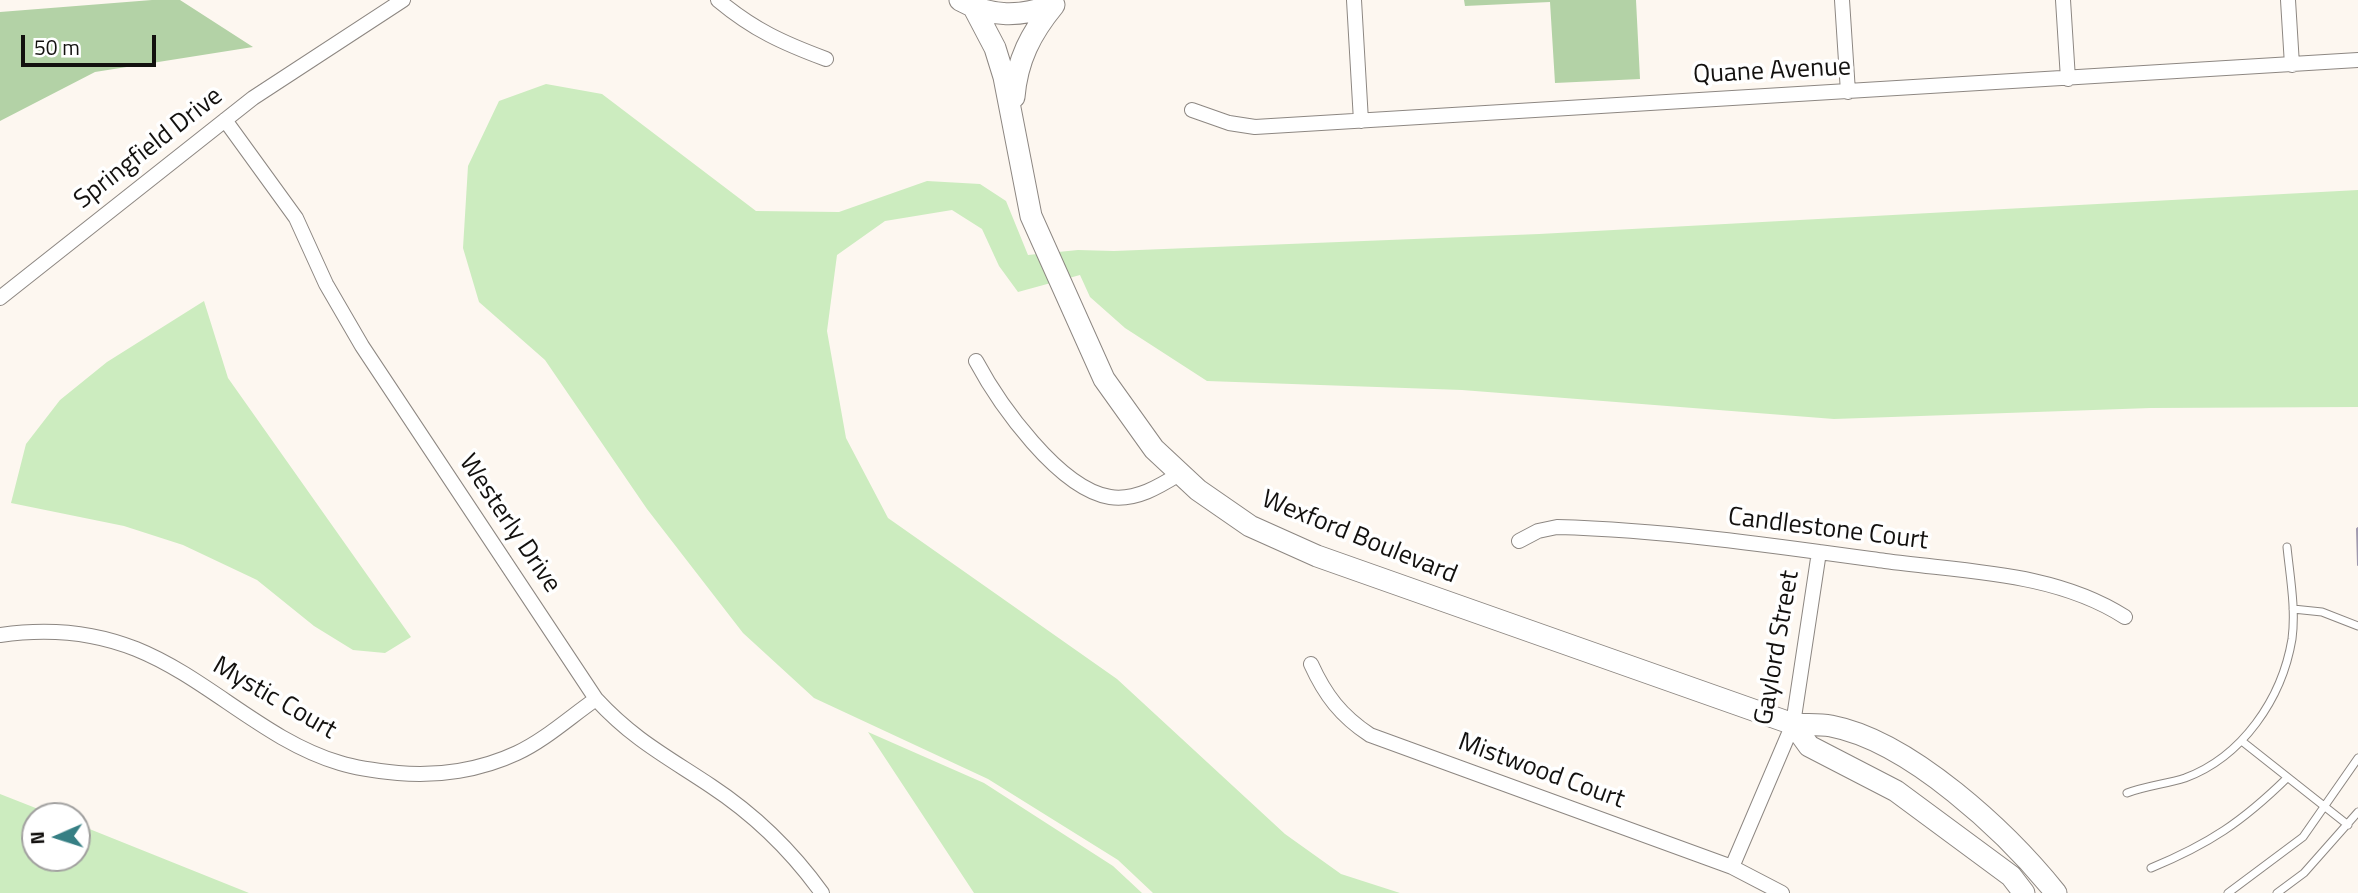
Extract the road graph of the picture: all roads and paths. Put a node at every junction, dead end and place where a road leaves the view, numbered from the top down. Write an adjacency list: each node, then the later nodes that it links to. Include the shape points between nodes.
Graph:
1 (402, 0): 16 (street, Springfield Drive)
2 (718, 0): 9 (street, via 774,40)
3 (1354, 0): 17 (street)
4 (1842, 0): 13 (street)
5 (2063, 0): 12 (street)
6 (2288, 0): 11 (street)
7 (1057, 2): 8 (street, via 1012,15); 15 (street, Wexford Boulevard, via 1025,47)
8 (967, 4): 15 (street, Wexford Boulevard, via 995,48)
9 (826, 59)
10 (2358, 60): 11 (street, Quane Avenue)
11 (2292, 65): 12 (street, Quane Avenue)
12 (2068, 79): 13 (street, Quane Avenue)
13 (1848, 92): 17 (street, Quane Avenue)
14 (1192, 110): 17 (street, Quane Avenue, via 1229,124 1255,127)
15 (1012, 113): 20 (street, Wexford Boulevard, via 1031,216 1104,379 1154,449)
16 (225, 120): 18 (street, Springfield Drive); 29 (street, Westerly Drive, via 296,218 326,284 362,346)
17 (1361, 121)
18 (0, 298)
19 (976, 361): 20 (street, via 1013,422 1089,491 1133,496)
20 (1181, 473): 30 (street, Wexford Boulevard, via 1250,526 1317,556)
21 (1519, 541): 23 (street, Candlestone Court, via 1538,531 1565,527)
22 (2287, 547): 24 (lane)
23 (1819, 552): 25 (street, Candlestone Court, via 2048,583 2088,596); 30 (street, Gaylord Street)
24 (2293, 609): 26 (lane, via 2322,612); 31 (lane, via 2292,639 2278,683)
25 (2125, 617)
26 (2358, 626)
27 (0, 635): 29 (street, Mystic Court, via 55,630 137,650 169,665 281,736 339,763 368,770 427,776 486,765 542,738)
28 (1311, 664): 38 (street, Mistwood Court, via 1332,704 1370,735)
29 (596, 699): 40 (street, Westerly Drive, via 645,746 711,786 771,832)
30 (1793, 724): 38 (street, Gaylord Street); 42 (street, Wexford Boulevard, via 1809,746 1896,791 2011,876); 43 (street, Wexford Boulevard, via 1832,726 1911,762 1997,829)
31 (2243, 742): 33 (lane); 34 (lane, via 2185,778)
32 (2358, 758): 35 (lane)
33 (2287, 778): 35 (lane); 39 (lane, via 2234,826)
34 (2127, 793)
35 (2326, 807): 37 (lane); 44 (lane, via 2303,837)
36 (2358, 812): 37 (lane)
37 (2348, 825): 45 (lane, via 2304,873)
38 (1732, 867): 41 (street, Mistwood Court)
39 (2151, 868)
40 (822, 893)
41 (1782, 893)
42 (2024, 893)
43 (2056, 893)
44 (2228, 893)
45 (2277, 893)

